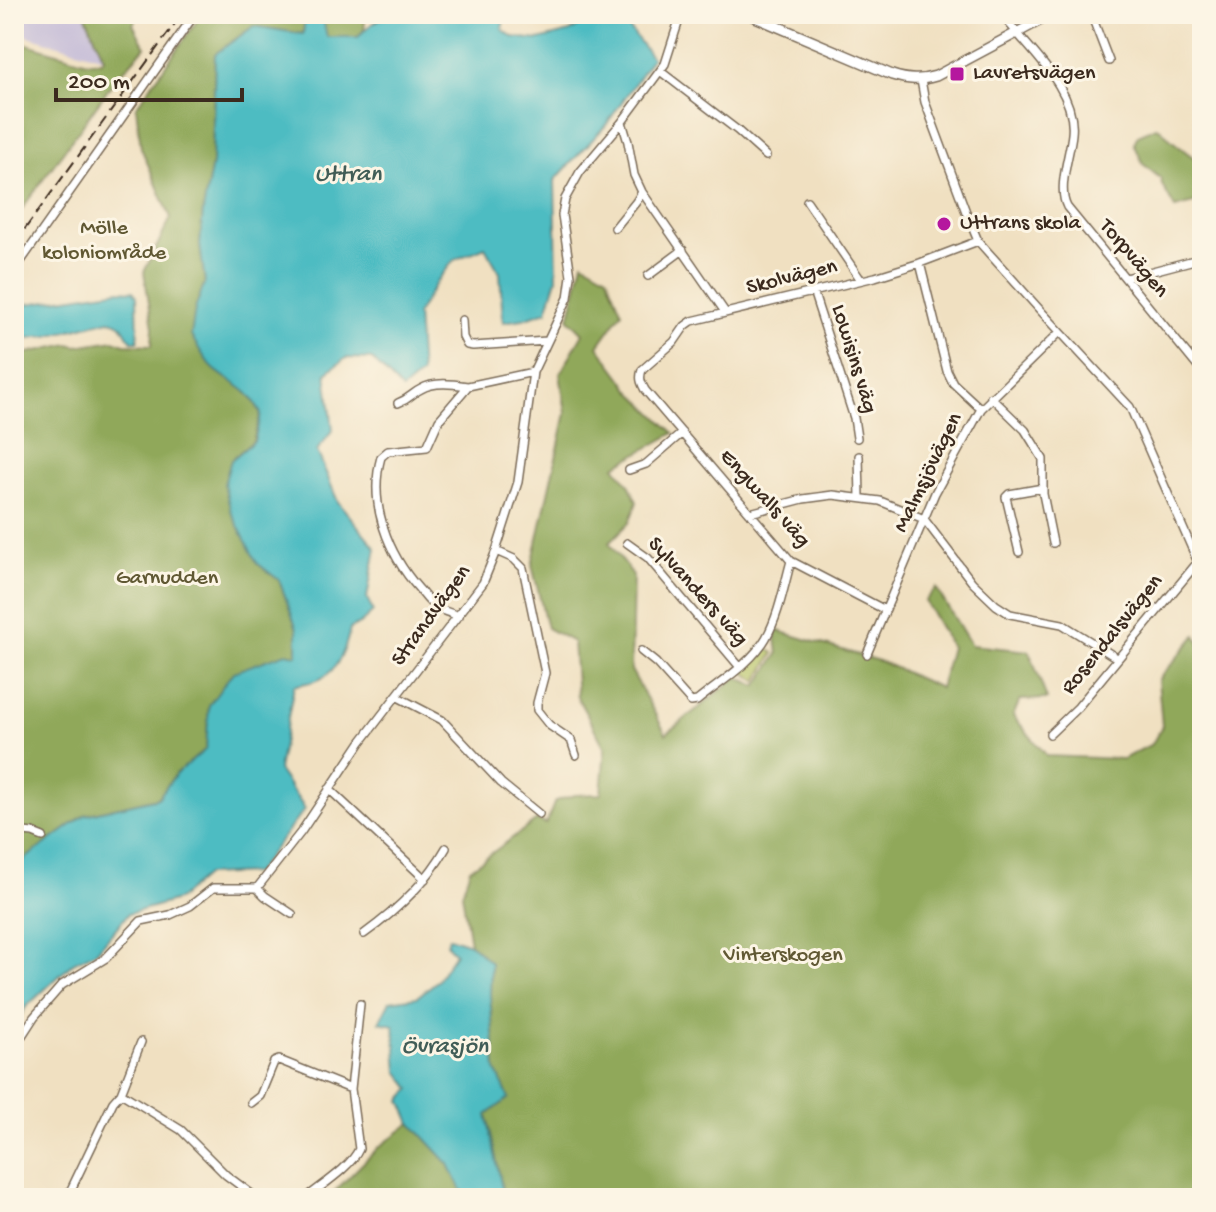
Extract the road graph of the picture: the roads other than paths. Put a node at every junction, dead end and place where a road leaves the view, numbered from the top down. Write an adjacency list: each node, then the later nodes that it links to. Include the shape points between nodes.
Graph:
1 (195, 14): 20 (street)
2 (681, 14): 9 (street, Strandvägen)
3 (748, 14): 10 (street, via 892,75)
4 (1000, 14): 7 (street, Torpvägen)
5 (1052, 14): 7 (street)
6 (1091, 14): 8 (street)
7 (1017, 33): 10 (street); 22 (street, Torpvägen, via 1052,75 1071,114 1063,198)
8 (1109, 61)
9 (660, 71): 11 (street, Strandvägen); 12 (street)
10 (921, 80): 16 (street)
11 (622, 122): 13 (street); 28 (street, Strandvägen, via 580,172 565,199 562,215 571,276 568,298)
12 (766, 156)
13 (642, 192): 15 (street); 17 (street)
14 (807, 201): 23 (street)
15 (615, 228)
16 (978, 241): 19 (street, Skolvägen); 27 (street)
17 (683, 250): 21 (street); 25 (street)
18 (1202, 258): 22 (street)
19 (920, 263): 23 (street, Skolvägen); 35 (street, via 947,371)
20 (14, 271)
21 (648, 276)
22 (1126, 278): 30 (street, Torpvägen)
23 (861, 280): 24 (street, Skolvägen)
24 (813, 291): 25 (street, Skolvägen); 37 (street, Lowisins väg)
25 (725, 312): 31 (street, Skolvägen, via 688,323 642,370)
26 (462, 320): 28 (street, via 467,345)
27 (1060, 332): 33 (street, Malmsjövägen); 49 (street, via 1130,407)
28 (547, 341): 29 (street, Strandvägen)
29 (533, 372): 32 (street); 46 (street, Strandvägen, via 518,482)
30 (1202, 372)
31 (640, 382): 36 (street, Engwalls väg)
32 (468, 386): 34 (street, via 421,388); 51 (street, via 439,420 427,447 388,451 381,457 376,482 381,520 399,563 435,607)
33 (991, 397): 35 (street, Malmsjövägen); 40 (street, via 1025,430 1043,459)
34 (398, 403)
35 (981, 409): 43 (street, Malmsjövägen)
36 (682, 433): 39 (street, via 646,464); 42 (street, Engwalls väg)
37 (857, 438)
38 (859, 456): 41 (street)
39 (629, 470)
40 (1043, 488): 45 (street); 47 (street, via 1006,497)
41 (860, 497): 42 (street, via 803,499); 43 (street)
42 (750, 513): 48 (street, Engwalls väg)
43 (924, 519): 50 (street, Malmsjövägen); 54 (street, via 996,605 1010,614 1066,625)
44 (627, 543): 55 (street, Sylvanders väg, via 648,558)
45 (1053, 543)
46 (496, 551): 51 (street, Strandvägen, via 483,583); 58 (street, via 523,568 545,673 537,710 571,740)
47 (1019, 552)
48 (791, 561): 50 (street, Engwalls väg); 55 (street, Sylvanders väg, via 765,639)
49 (1200, 561): 54 (street, Rosendalsvägen)
50 (885, 610): 53 (street, Malmsjövägen)
51 (459, 616): 56 (street, Strandvägen)
52 (641, 651): 55 (street, Sylvanders väg, via 691,702)
53 (867, 654)
54 (1117, 658): 57 (street, Rosendalsvägen)
55 (739, 666)
56 (396, 696): 59 (street, Strandvägen); 60 (street, via 439,717 501,783)
57 (1050, 734)
58 (576, 755)
59 (329, 789): 64 (street); 65 (street, Strandvägen)
60 (539, 814)
61 (14, 831): 62 (street)
62 (43, 837)
63 (446, 848): 64 (street)
64 (425, 879): 67 (street)
65 (257, 888): 66 (street); 70 (street, via 213,888 190,906 141,921 106,958 62,985)
66 (292, 914)
67 (364, 934)
68 (360, 1004): 71 (street)
69 (141, 1042): 72 (street)
70 (14, 1048)
71 (351, 1089): 73 (street, via 279,1060); 76 (street, via 358,1153)
72 (121, 1093): 74 (street); 75 (street, via 181,1130)
73 (251, 1103)
74 (67, 1198)
75 (257, 1198)
76 (306, 1198)

